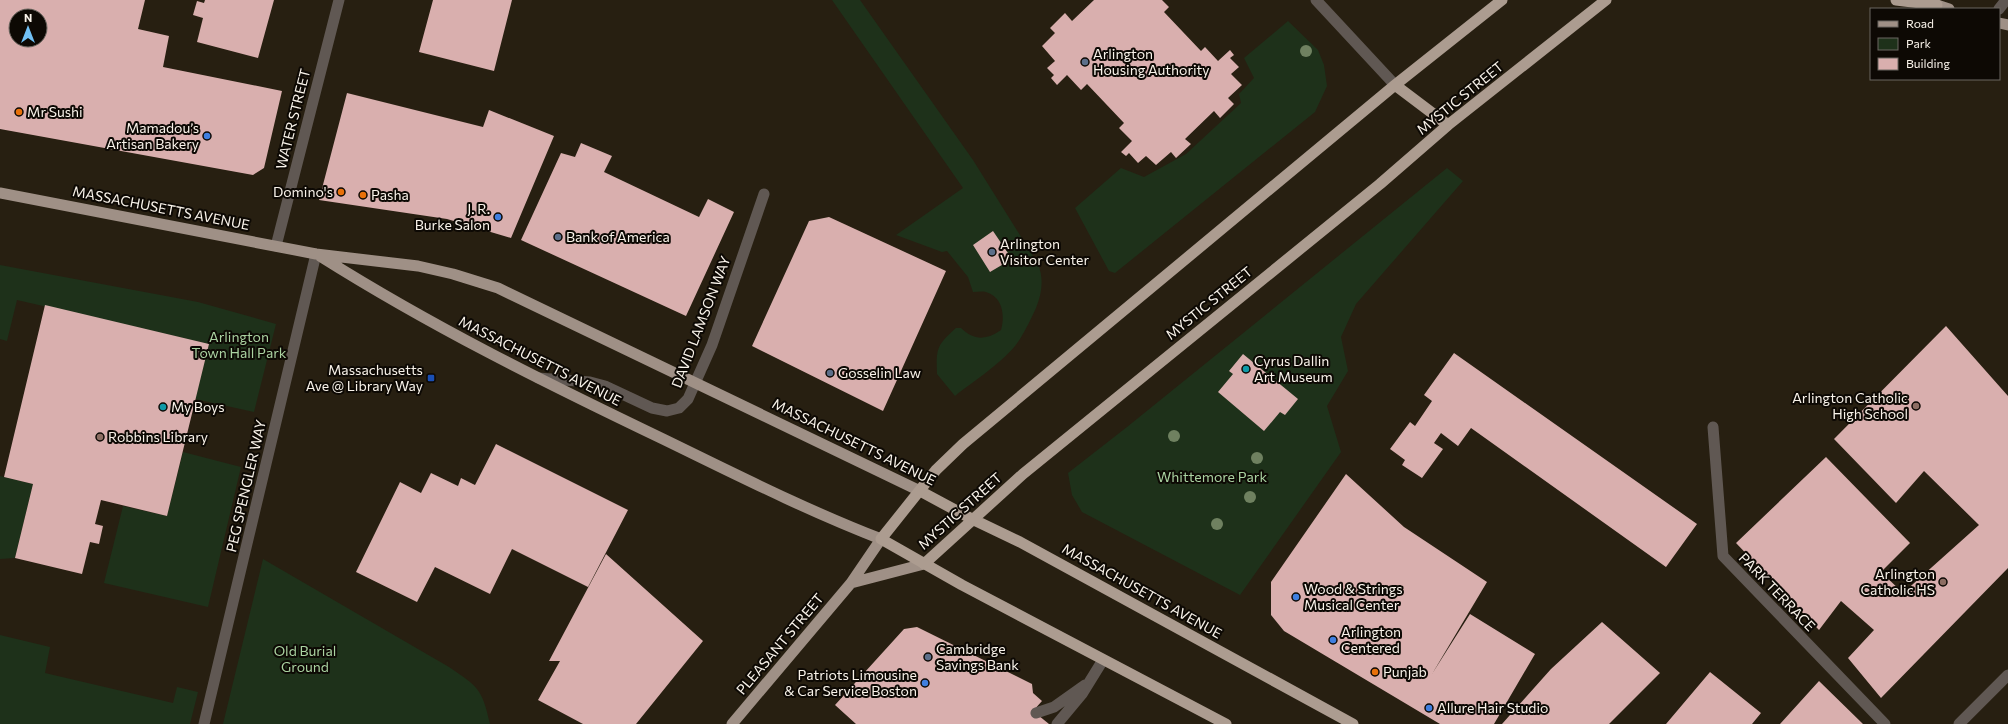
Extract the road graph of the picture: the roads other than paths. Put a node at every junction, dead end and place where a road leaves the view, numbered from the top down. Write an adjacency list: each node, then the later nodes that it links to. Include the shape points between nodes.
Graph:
1 (339, 0): 15 (street, WATER STREET)
2 (1316, 0): 11 (street)
3 (1502, 0): 11 (highway)
4 (1606, 0): 12 (highway, MYSTIC STREET)
5 (1896, 0): 8 (highway)
6 (1922, 0): 8 (main road)
7 (2006, 0): 10 (street)
8 (1933, 3): 9 (main road)
9 (1946, 8)
10 (2000, 8)
11 (1394, 85): 12 (highway); 20 (highway, via 963,444 936,470)
12 (1448, 126): 21 (highway, MYSTIC STREET, via 1022,474)
13 (0, 193): 15 (main road, MASSACHUSETTS AVENUE)
14 (764, 194): 18 (street, DAVID LAMSON WAY, via 712,345)
15 (276, 246): 16 (main road, MASSACHUSETTS AVENUE)
16 (316, 254): 17 (main road, MASSACHUSETTS AVENUE, via 442,329); 18 (main road, MASSACHUSETTS AVENUE, via 418,266 498,288); 29 (street, PEG SPENGLER WAY)
17 (536, 378): 18 (street, DAVID LAMSON WAY, via 590,382 605,386 652,408 667,411 679,408 688,399); 22 (main road, MASSACHUSETTS AVENUE, via 826,518)
18 (695, 382): 20 (main road, MASSACHUSETTS AVENUE)
19 (1713, 427): 34 (street, PARK TERRACE, via 1723,556)
20 (920, 491): 21 (highway, MASSACHUSETTS AVENUE); 22 (highway)
21 (972, 519): 23 (highway, MYSTIC STREET); 33 (highway, MASSACHUSETTS AVENUE, via 1020,542)
22 (881, 539): 23 (highway, MASSACHUSETTS AVENUE); 24 (main road)
23 (924, 564): 24 (main road, MYSTIC STREET); 25 (highway, MASSACHUSETTS AVENUE)
24 (851, 583): 30 (main road, PLEASANT STREET)
25 (1103, 660): 27 (street); 32 (highway, MASSACHUSETTS AVENUE)
26 (2008, 675): 35 (street)
27 (1089, 683): 28 (street, via 1054,707); 31 (street)
28 (1036, 714)
29 (204, 724)
30 (732, 724)
31 (1057, 724)
32 (1226, 724)
33 (1353, 724)
34 (1885, 724)
35 (1958, 724)

